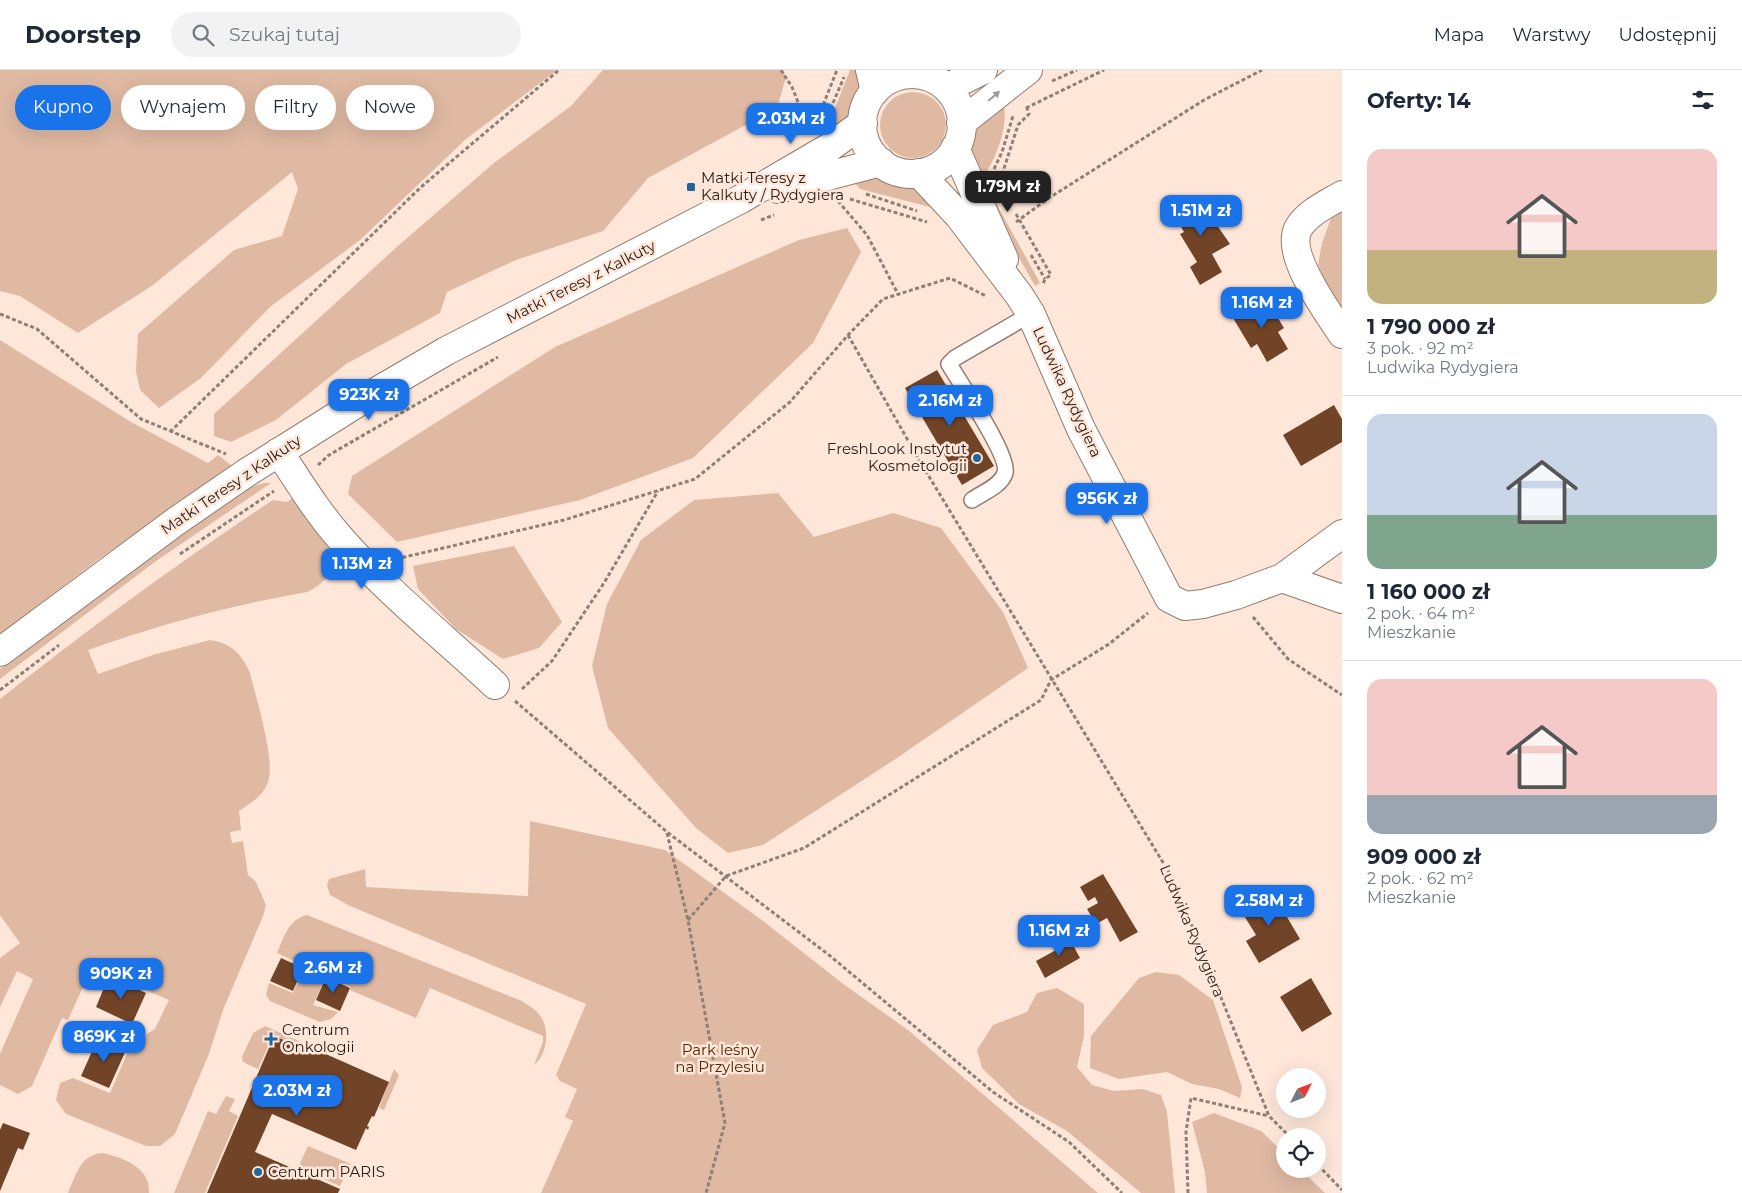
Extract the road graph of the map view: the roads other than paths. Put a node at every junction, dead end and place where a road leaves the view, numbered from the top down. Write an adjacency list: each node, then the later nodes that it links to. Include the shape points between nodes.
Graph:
1 (983, 70): 5 (street)
2 (1028, 70): 7 (street, one-way to 2)
3 (912, 72): 4 (street, via 886,81); 5 (street, via 937,80)
4 (872, 80): 6 (street)
5 (947, 88): 7 (street, via 955,98)
6 (863, 123): 8 (street, via 863,134 869,148); 11 (street, Matki Teresy z Kalkuty, via 830,147)
7 (958, 135): 9 (street, via 948,159); 12 (street, Ludwika Rydygiera)
8 (881, 162): 9 (street, via 898,172); 11 (street, Matki Teresy z Kalkuty)
9 (919, 173): 12 (street, Ludwika Rydygiera, via 959,216)
10 (1342, 195): 13 (street, via 1307,217 1298,229 1296,249 1305,272)
11 (741, 199): 14 (street, Matki Teresy z Kalkuty, via 446,351)
12 (1022, 310): 15 (lane, via 949,364 1000,449 1006,465 1004,476 996,485); 17 (street, Ludwika Rydygiera, via 1169,598 1185,606 1203,604)
13 (1342, 334)
14 (279, 452): 19 (street, Matki Teresy z Kalkuty, via 114,566); 20 (street, via 326,520 366,565)
15 (972, 500)
16 (1342, 534): 17 (street)
17 (1282, 578): 18 (street)
18 (1342, 599)
19 (0, 652)
20 (503, 692)

